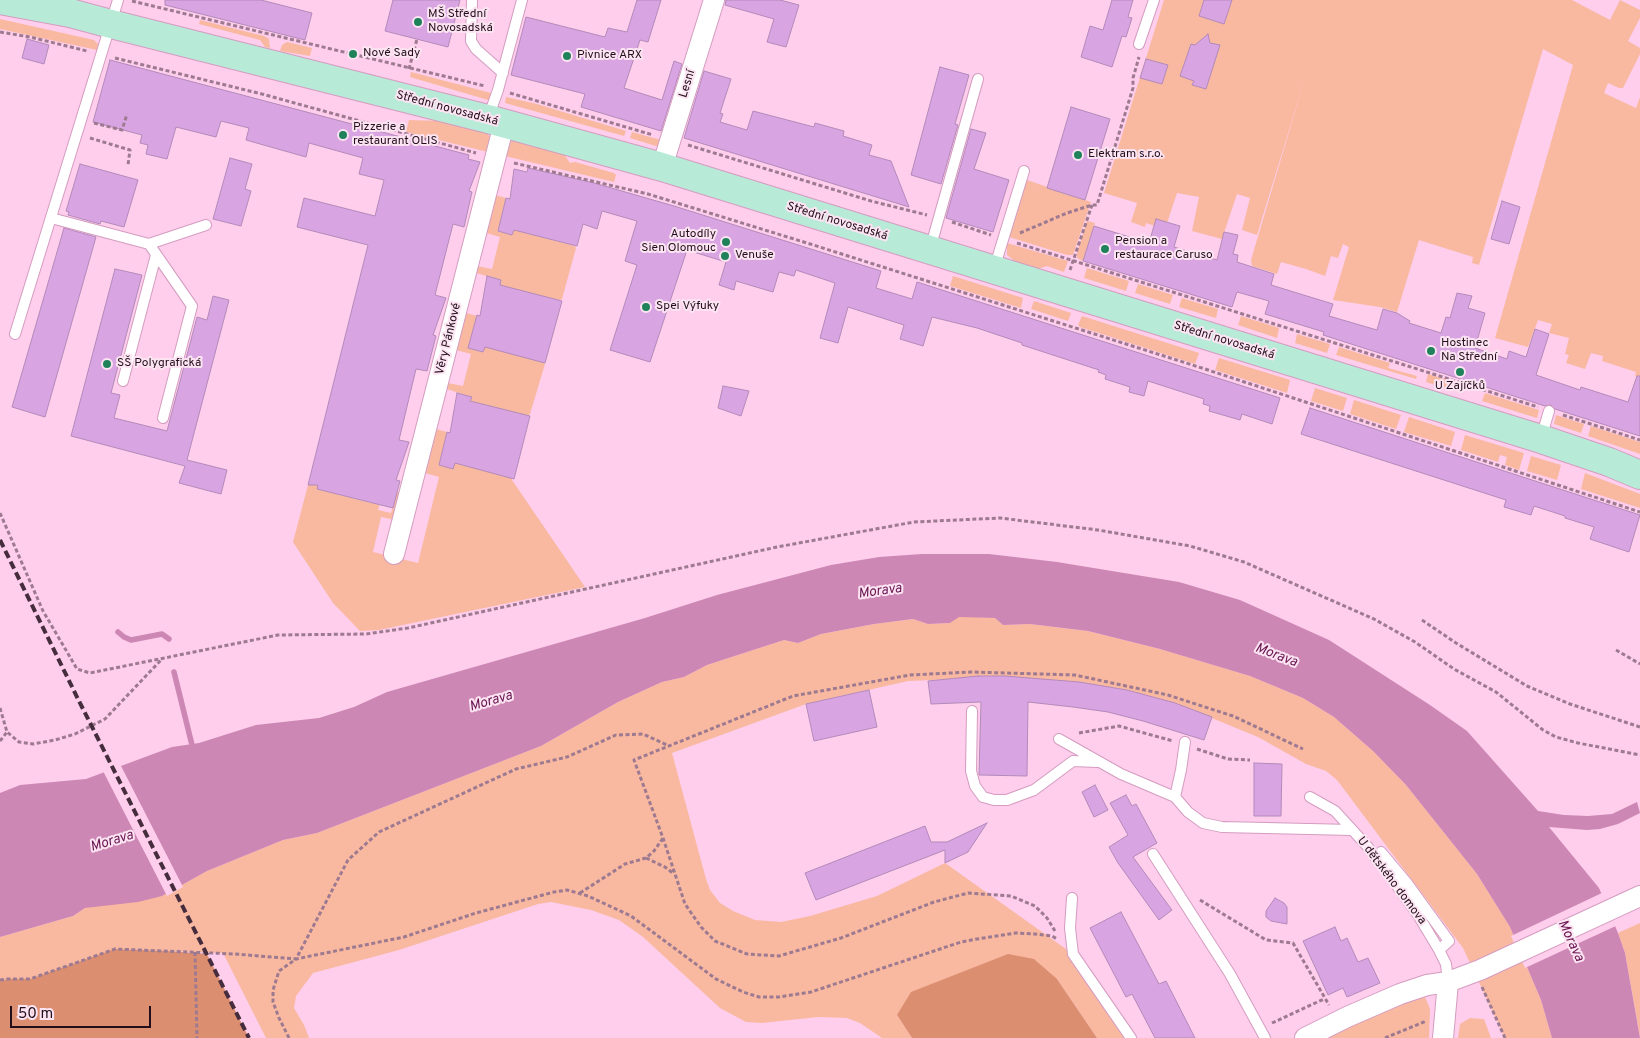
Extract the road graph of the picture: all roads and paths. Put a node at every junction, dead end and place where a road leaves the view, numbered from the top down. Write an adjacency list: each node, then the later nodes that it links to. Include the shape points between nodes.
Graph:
1 (129, 0): 12 (path)
2 (472, 0): 13 (lane, via 471,41 476,50)
3 (522, 0): 13 (lane)
4 (714, 0): 22 (street, Lesní)
5 (1154, 0): 10 (lane)
6 (15, 2): 7 (main road, Střední novosadská, via 70,14)
7 (114, 12): 11 (lane); 20 (main road, Střední novosadská)
8 (0, 32): 11 (path)
9 (416, 39): 12 (path)
10 (1139, 44): 27 (path, via 1133,88 1097,205)
11 (102, 54): 17 (path); 19 (lane)
12 (409, 69): 16 (path)
13 (503, 73): 16 (lane)
14 (978, 79): 29 (lane)
15 (264, 88): 17 (path)
16 (498, 90): 20 (lane); 22 (path)
17 (262, 94): 23 (path)
18 (127, 114): 19 (path, via 122,130)
19 (82, 120): 21 (lane)
20 (496, 122): 23 (street, Věry Pánkové); 25 (main road, Střední novosadská)
21 (77, 135): 24 (path, via 130,150); 28 (lane)
22 (670, 140): 25 (street, Lesní); 29 (path, via 871,201)
23 (495, 159): 45 (path, via 667,200 1205,369); 47 (street, Věry Pánkové)
24 (128, 165)
25 (662, 168): 33 (main road, Střední novosadská)
26 (1024, 171): 36 (lane)
27 (1092, 205): 35 (path); 35 (path, via 1029,228 1011,239)
28 (51, 218): 32 (lane); 38 (lane)
29 (939, 218): 31 (path); 33 (lane)
30 (206, 226): 32 (lane)
31 (998, 237)
32 (149, 244): 34 (lane)
33 (930, 250): 36 (main road, Střední novosadská)
34 (156, 255): 39 (lane); 41 (lane, via 192,306)
35 (1073, 260): 37 (path); 40 (path)
36 (994, 270): 42 (main road, Střední novosadská)
37 (1069, 273)
38 (15, 334)
39 (123, 381)
40 (1549, 411): 42 (lane); 43 (path)
41 (163, 418)
42 (1540, 439): 44 (main road, Střední novosadská)
43 (1640, 440)
44 (1640, 475)
45 (1640, 512)
46 (0, 513): 50 (path, via 43,611 77,669 90,673)
47 (394, 554)
48 (1422, 620): 54 (path, via 1527,686)
49 (1616, 650): 51 (path)
50 (163, 658): 55 (path, via 98,723 55,740 33,744 19,742); 61 (path, via 278,634 366,634 408,628 777,547 914,522 1000,518 1190,546 1244,562 1374,619 1496,692 1556,737)
51 (1640, 664)
52 (0, 708): 55 (path)
53 (972, 711): 63 (lane, via 971,771 975,786 983,797 1007,800 1034,790 1072,761)
54 (1640, 727)
55 (7, 732): 57 (path)
56 (1058, 739): 58 (path, via 1119,726); 63 (lane)
57 (0, 741)
58 (1184, 742): 62 (path, via 1192,748 1228,759); 64 (lane)
59 (667, 745): 60 (path, via 793,696 910,675 971,672 1075,675 1168,695 1233,716); 67 (path, via 634,760); 76 (path, via 643,734 616,735 567,757 516,769 379,832 348,860)
60 (1302, 750)
61 (1640, 755)
62 (1250, 760)
63 (1100, 762): 64 (lane)
64 (1175, 796): 66 (lane, via 1188,812 1203,822 1222,827)
65 (1310, 797): 66 (lane, U dětského domova, via 1335,811)
66 (1352, 830): 79 (lane, U dětského domova, via 1418,915 1446,964)
67 (663, 838): 69 (path); 70 (path)
68 (1153, 854): 71 (lane)
69 (646, 858): 70 (path); 72 (path, via 625,864)
70 (675, 875): 72 (path, via 684,904 701,927 715,941 747,954 779,956 841,938 934,902 968,893 1011,896 1035,906 1063,942 1052,936 1016,933 961,942 811,992 759,997 716,979 631,916)
71 (1172, 883): 81 (lane, via 1230,974); 81 (path, via 1266,940 1293,942 1324,999)
72 (580, 893): 76 (path, via 554,892 404,937)
73 (1640, 896): 77 (street)
74 (1072, 898): 84 (lane, via 1070,928 1073,954)
75 (195, 952): 76 (path); 78 (path, via 116,949 30,980); 82 (path)
76 (296, 959): 83 (path, via 279,971 273,990 273,1002)
77 (1480, 977): 79 (street); 89 (path)
78 (0, 980)
79 (1448, 982): 80 (street, U dětského domova); 86 (street, via 1400,994)
80 (1446, 1014): 87 (path); 88 (street, U dětského domova)
81 (1259, 1029): 85 (lane)
82 (196, 1038)
83 (289, 1038)
84 (1131, 1038)
85 (1265, 1038)
86 (1306, 1038)
87 (1385, 1038)
88 (1443, 1038)
89 (1505, 1038)

